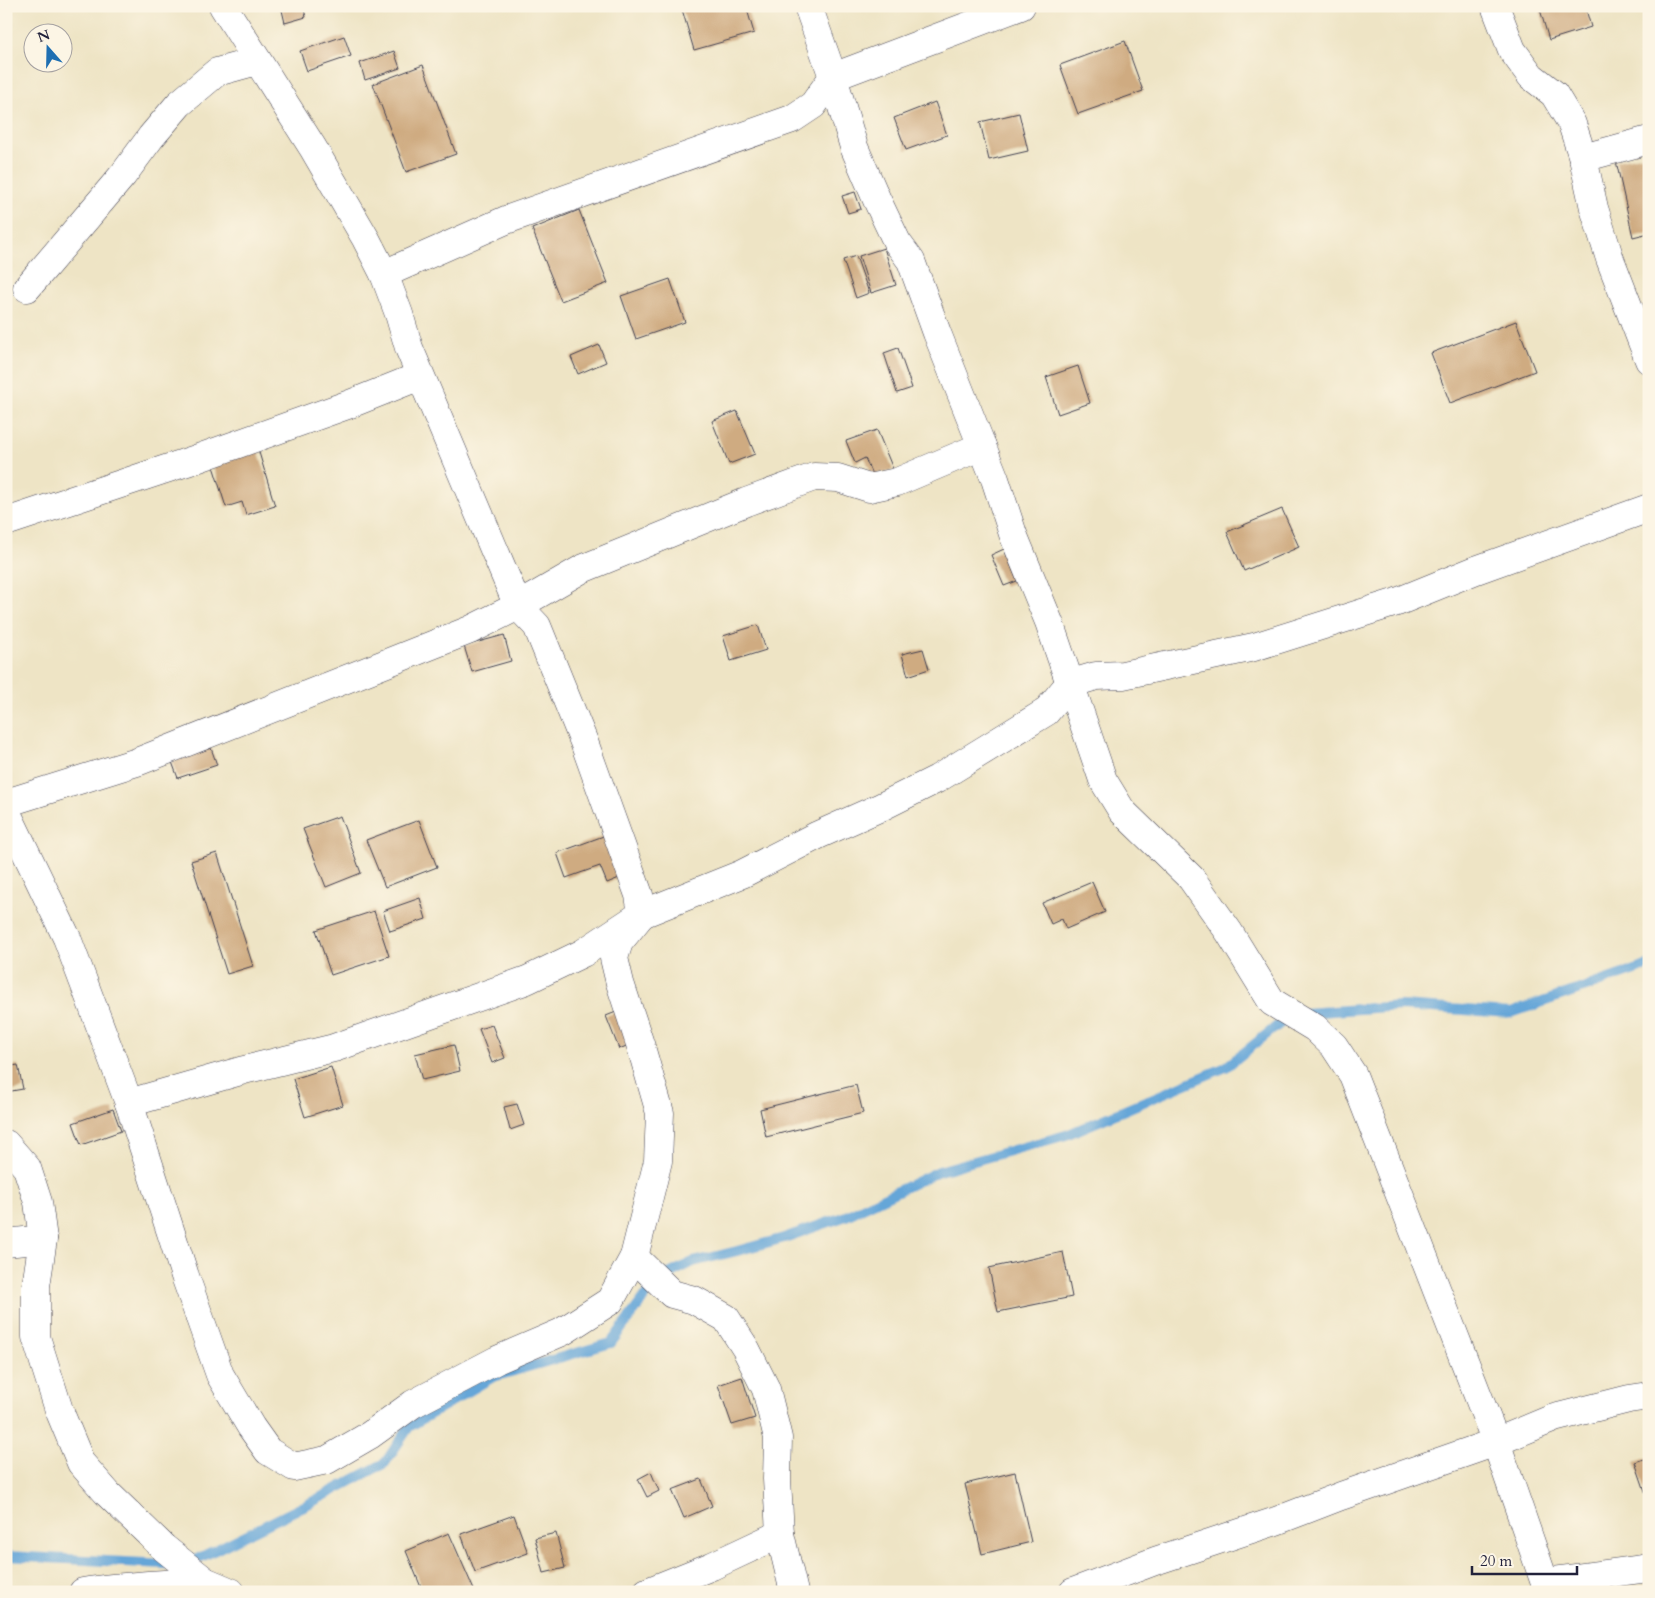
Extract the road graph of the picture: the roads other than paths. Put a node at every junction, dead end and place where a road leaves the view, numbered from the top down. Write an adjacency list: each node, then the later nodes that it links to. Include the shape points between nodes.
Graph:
1 (223, 6): 5 (street)
2 (808, 6): 6 (street)
3 (1021, 6): 6 (street)
4 (1495, 6): 8 (street, via 1512,50 1531,76 1554,94 1572,124)
5 (257, 61): 9 (street, via 335,185); 10 (street, via 217,72 179,104)
6 (833, 77): 9 (street, via 813,105 792,119 515,216); 13 (street, via 863,168 897,242 911,261)
7 (1649, 140): 8 (street)
8 (1583, 158): 11 (street, via 1610,259)
9 (384, 274): 12 (street)
10 (27, 288)
11 (1649, 360)
12 (420, 376): 15 (street, via 187,462); 16 (street)
13 (982, 446): 16 (street, via 897,482 869,488 838,478 814,477 582,569); 17 (street, via 1049,622)
14 (1649, 508): 17 (street, via 1397,602 1254,647 1123,674 1096,676)
15 (6, 522)
16 (518, 606): 18 (street, via 462,633 138,762); 20 (street, via 537,626 580,733 639,895)
17 (1069, 684): 20 (street, via 1046,712 937,779 742,874); 27 (street, via 1103,780 1122,811 1191,878 1272,1002 1315,1028 1334,1046 1353,1075)
18 (6, 803)
19 (6, 811): 21 (street, via 67,938)
20 (642, 914): 21 (street, via 583,953 527,980 334,1048); 25 (street, via 619,942 614,958 660,1113 658,1161)
21 (129, 1103): 25 (street, via 220,1375 250,1427 268,1450 294,1467 327,1460 451,1383 562,1332 610,1301)
22 (6, 1144): 23 (street, via 27,1168 38,1202)
23 (42, 1239): 24 (street); 30 (street, via 36,1286 36,1337 59,1410 81,1463 164,1548)
24 (6, 1243)
25 (634, 1257): 28 (street, via 672,1294 694,1300 726,1318 746,1349 766,1389 778,1438)
26 (1649, 1396): 27 (street, via 1554,1418)
27 (1496, 1442): 31 (street); 36 (street)
28 (780, 1534): 34 (street); 35 (street)
29 (1649, 1568): 31 (street)
30 (205, 1581): 32 (street, via 117,1586); 33 (street)
31 (1547, 1587)
32 (83, 1592)
33 (230, 1592)
34 (646, 1592)
35 (794, 1592)
36 (1073, 1592)

